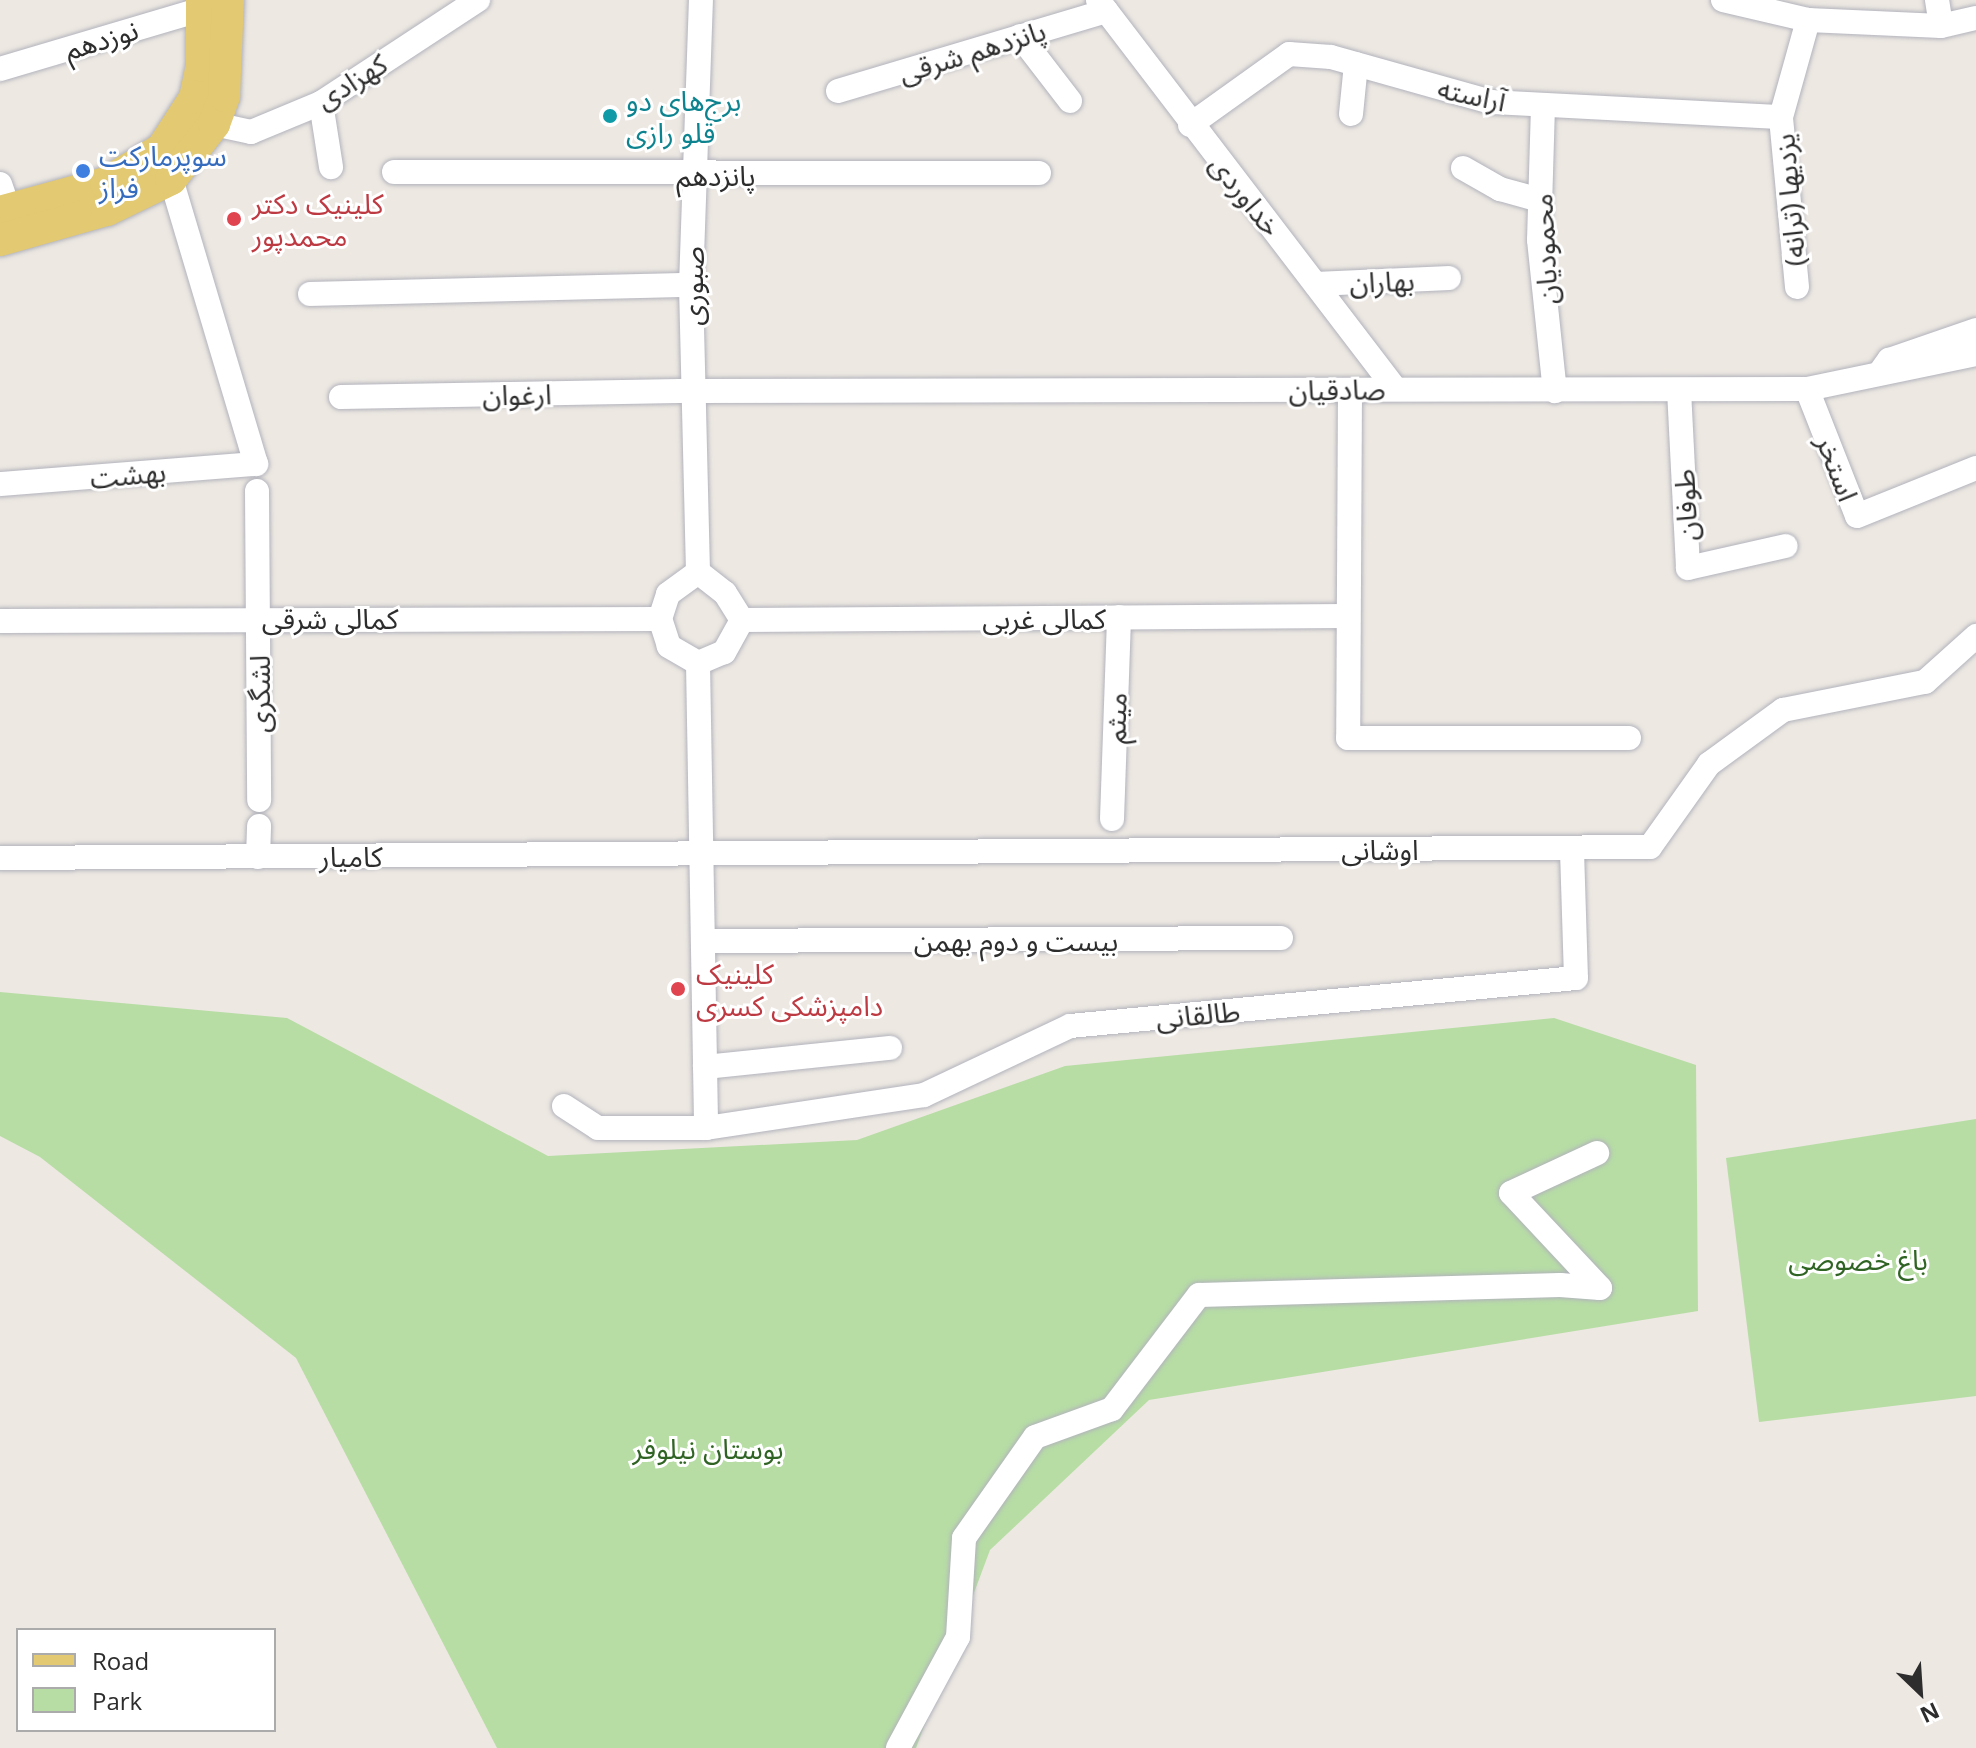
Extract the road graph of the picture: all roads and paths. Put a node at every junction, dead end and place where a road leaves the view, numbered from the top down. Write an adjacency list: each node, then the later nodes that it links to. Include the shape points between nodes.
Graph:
1 (478, 0): 15 (street, کهزادی)
2 (701, 0): 25 (street, صبوری)
3 (1723, 0): 8 (street)
4 (1937, 0): 9 (street)
5 (211, 3): 12 (street, نوزدهم); 19 (main road, via 229,53); 28 (main road, via 195,98 162,149 106,183)
6 (1102, 5): 10 (street, پانزدهم شرقی); 20 (street, خداوردی)
7 (1976, 18): 9 (street)
8 (1808, 20): 9 (street); 18 (street, یزدیها (ترانه))
9 (1941, 26)
10 (1020, 36): 13 (street, پانزدهم شرقی); 14 (street)
11 (1356, 64): 16 (street, آراسته, via 1491,102); 17 (street); 20 (street, آراسته, via 1289,54)
12 (0, 69)
13 (838, 91)
14 (1070, 101)
15 (321, 103): 19 (street, کهزادی, via 251,132); 21 (street)
16 (1543, 106): 18 (street, آراسته); 27 (street, محمودیان)
17 (1351, 114)
18 (1781, 117): 32 (street, یزدیها (ترانه))
19 (214, 124): 26 (main road)
20 (1190, 125): 30 (street, خداوردی)
21 (331, 167)
22 (1463, 168): 27 (street, via 1500,189)
23 (394, 172): 25 (street, پانزدهم)
24 (1039, 173): 25 (street, پانزدهم)
25 (694, 176): 31 (street, صبوری)
26 (171, 179): 28 (main road, via 107,210); 45 (street, بهشت, via 256,464)
27 (1540, 200): 42 (street, محمودیان, via 1539,240)
28 (2, 212)
29 (1449, 278): 30 (street, بهاران)
30 (1316, 284): 37 (street, خداوردی)
31 (691, 285): 33 (street); 41 (street, صبوری)
32 (1797, 287)
33 (310, 294)
34 (1976, 330): 36 (street, via 1889,360)
35 (1976, 354): 36 (street, صادقیان)
36 (1874, 379): 38 (street, صادقیان)
37 (1395, 389): 39 (street, صادقیان); 42 (street, صادقیان)
38 (1807, 389): 40 (street, صادقیان); 44 (street, استخر, via 1857,516)
39 (1350, 390): 41 (street, صادقیان); 49 (street)
40 (1679, 390): 42 (street, صادقیان); 47 (street, طوفان, via 1688,568)
41 (693, 391): 43 (street, ارغوان); 48 (street, صبوری)
42 (1555, 391)
43 (341, 397)
44 (1976, 468)
45 (0, 484)
46 (257, 491): 51 (street, لشگری)
47 (1786, 546)
48 (698, 572): 52 (street, via 668,594); 53 (street, via 725,593)
49 (1347, 616): 50 (street, کمالی غربی); 57 (street, via 1348,738)
50 (1119, 617): 53 (street, کمالی غربی); 59 (street, میثم)
51 (260, 618): 52 (street, کمالی شرقی); 54 (street, کمالی شرقی); 58 (street, لشگری)
52 (660, 619): 56 (street, via 669,646)
53 (742, 620): 56 (street, via 724,652)
54 (0, 621)
55 (1976, 636): 61 (street, اوشانی, via 1925,682 1783,710 1709,764 1650,847)
56 (698, 663): 62 (street)
57 (1629, 738)
58 (259, 800)
59 (1112, 819)
60 (259, 826): 63 (street)
61 (1572, 848): 62 (street, اوشانی); 70 (street, طالقانی, via 1576,978 1070,1026 924,1095)
62 (702, 853): 63 (street, کامیار); 66 (street)
63 (258, 857): 64 (street, کامیار)
64 (0, 858)
65 (1281, 938): 66 (street, بیست و دوم بهمن)
66 (703, 941): 68 (street)
67 (890, 1048): 68 (street)
68 (705, 1067): 70 (street)
69 (564, 1106): 70 (street, via 598,1128)
70 (706, 1128)
71 (1597, 1153): 72 (street, via 1511,1193 1600,1288 1199,1295 1112,1409 1035,1437 964,1538 958,1637)
72 (898, 1748)

